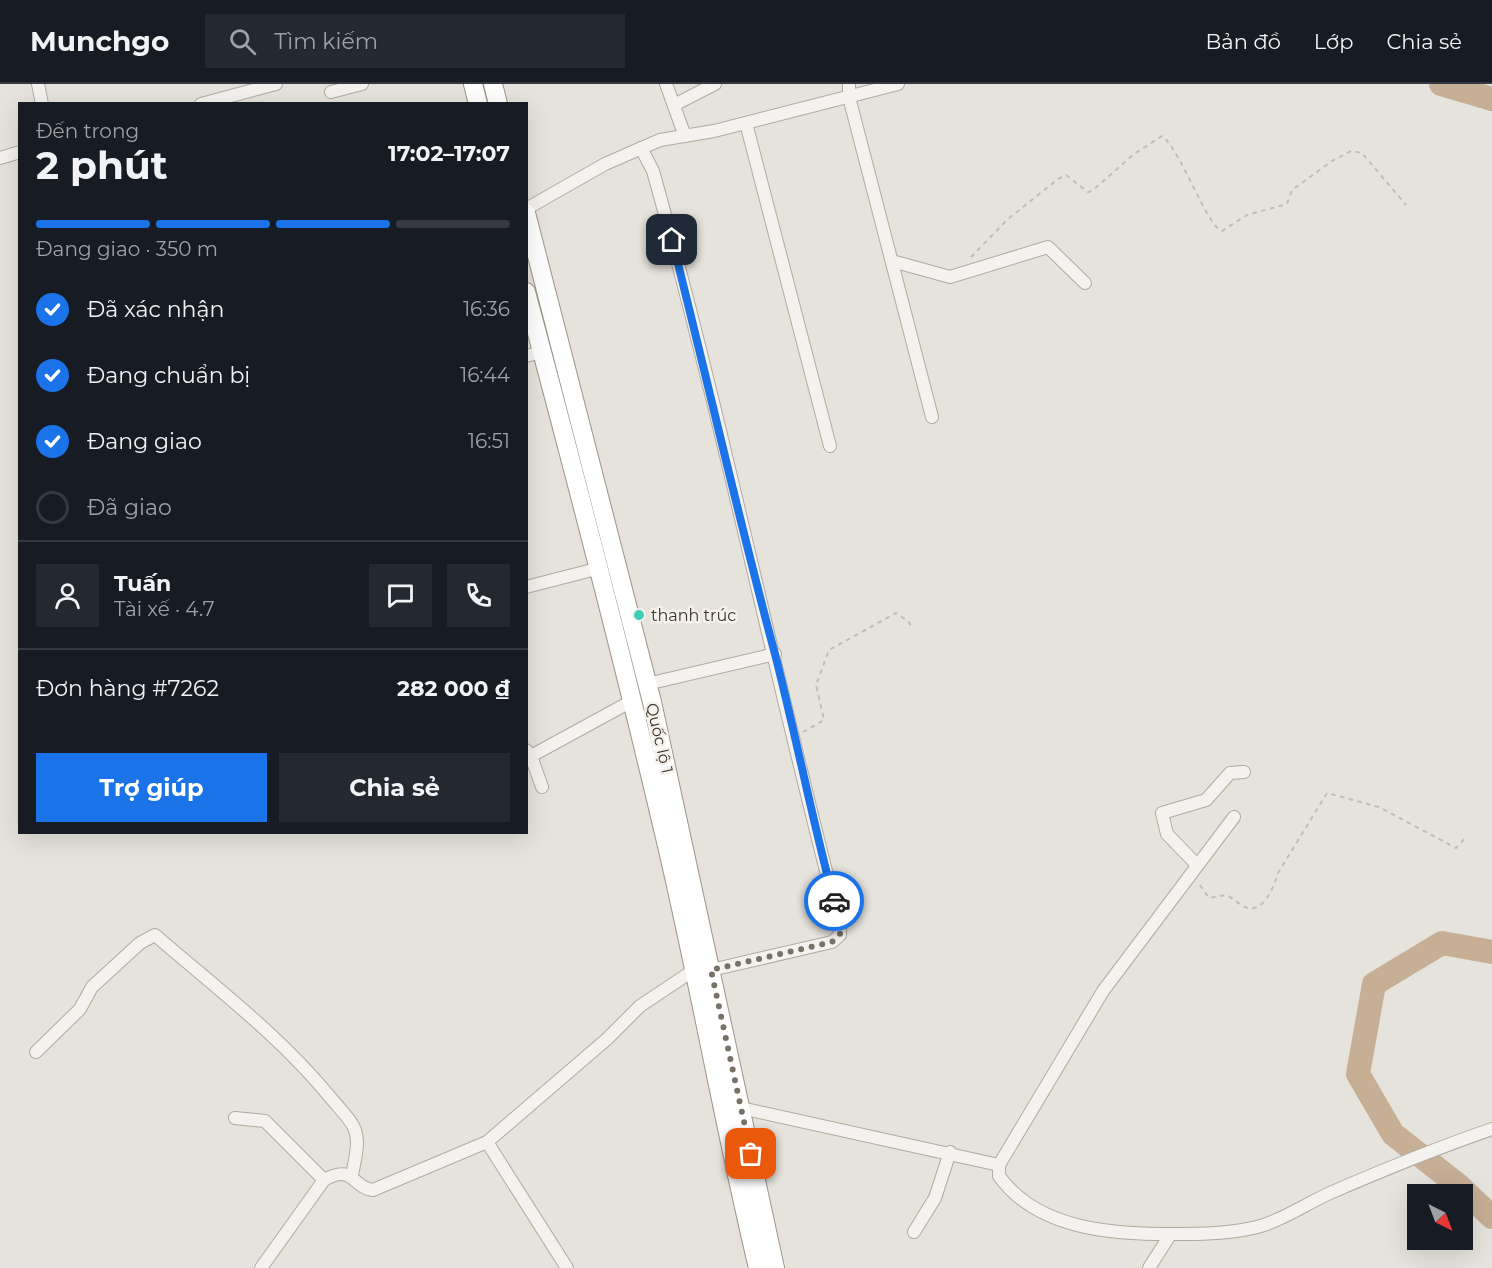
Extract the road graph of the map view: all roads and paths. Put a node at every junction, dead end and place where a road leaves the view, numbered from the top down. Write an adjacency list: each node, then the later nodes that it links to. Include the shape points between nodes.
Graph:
1 (38, 84): 11 (street)
2 (276, 84): 12 (street)
3 (362, 84): 10 (street)
4 (473, 84): 13 (highway)
5 (493, 84): 14 (highway)
6 (666, 84): 15 (street)
7 (715, 84): 15 (street)
8 (898, 84): 9 (street)
9 (849, 90): 16 (street); 24 (street)
10 (331, 93)
11 (42, 102)
12 (217, 102)
13 (478, 102)
14 (498, 102)
15 (674, 105): 17 (street)
16 (746, 123): 17 (street); 30 (street)
17 (685, 136): 18 (street)
18 (641, 148): 22 (street, via 605,164); 34 (street, via 653,171 666,219 711,390 760,607)
19 (18, 153): 20 (street)
20 (0, 159)
21 (1406, 205): 25 (path, via 1362,153 1351,151 1292,190 1287,204 1247,215 1222,231 1213,226 1162,136 1134,154 1092,191 1088,192 1070,176 1058,179 979,245)
22 (528, 210)
23 (528, 219): 35 (highway, Quốc lộ 1)
24 (892, 261): 25 (street, via 950,277); 29 (street)
25 (958, 274): 26 (street, via 1048,247)
26 (1085, 283)
27 (528, 308): 28 (highway, Quốc lộ 1)
28 (534, 354): 31 (highway, Quốc lộ 1)
29 (932, 417)
30 (830, 446)
31 (600, 568): 32 (street); 36 (highway, Quốc lộ 1)
32 (528, 586)
33 (913, 629): 37 (path, via 896,613 830,650 816,686 824,720)
34 (775, 654): 35 (street); 37 (street)
35 (647, 684): 45 (highway, Quốc lộ 1)
36 (630, 702): 38 (street); 45 (highway, Quốc lộ 1)
37 (793, 736): 45 (street, via 840,934 832,942)
38 (529, 753): 40 (street)
39 (1244, 772): 43 (street, via 1230,773 1206,800 1162,813 1167,834)
40 (542, 787)
41 (1234, 817): 43 (street)
42 (1467, 836): 44 (path, via 1456,848 1379,807 1327,793 1259,907 1242,906 1227,895 1209,898 1198,882)
43 (1197, 866): 44 (street)
44 (1187, 879): 52 (street, via 1103,991)
45 (703, 970): 47 (highway, Quốc lộ 1); 50 (street, via 640,1006); 59 (highway, Quốc lộ 1)
46 (36, 1052): 53 (street, via 81,1009 92,987 140,943 155,935 258,1022 342,1112 355,1130 357,1148)
47 (741, 1108): 51 (street); 60 (highway, Quốc lộ 1)
48 (235, 1118): 54 (street, via 265,1121)
49 (1492, 1129): 56 (street, via 1395,1166 1265,1225)
50 (488, 1142): 53 (street, via 373,1190 366,1190); 58 (street)
51 (950, 1152): 52 (street); 55 (street, via 935,1198)
52 (999, 1165): 56 (street, via 999,1176 1024,1202 1060,1219 1117,1233)
53 (352, 1176): 54 (street)
54 (324, 1180): 57 (street)
55 (914, 1232)
56 (1170, 1234): 61 (street)
57 (261, 1268)
58 (567, 1268)
59 (758, 1268)
60 (775, 1268)
61 (1149, 1268)

